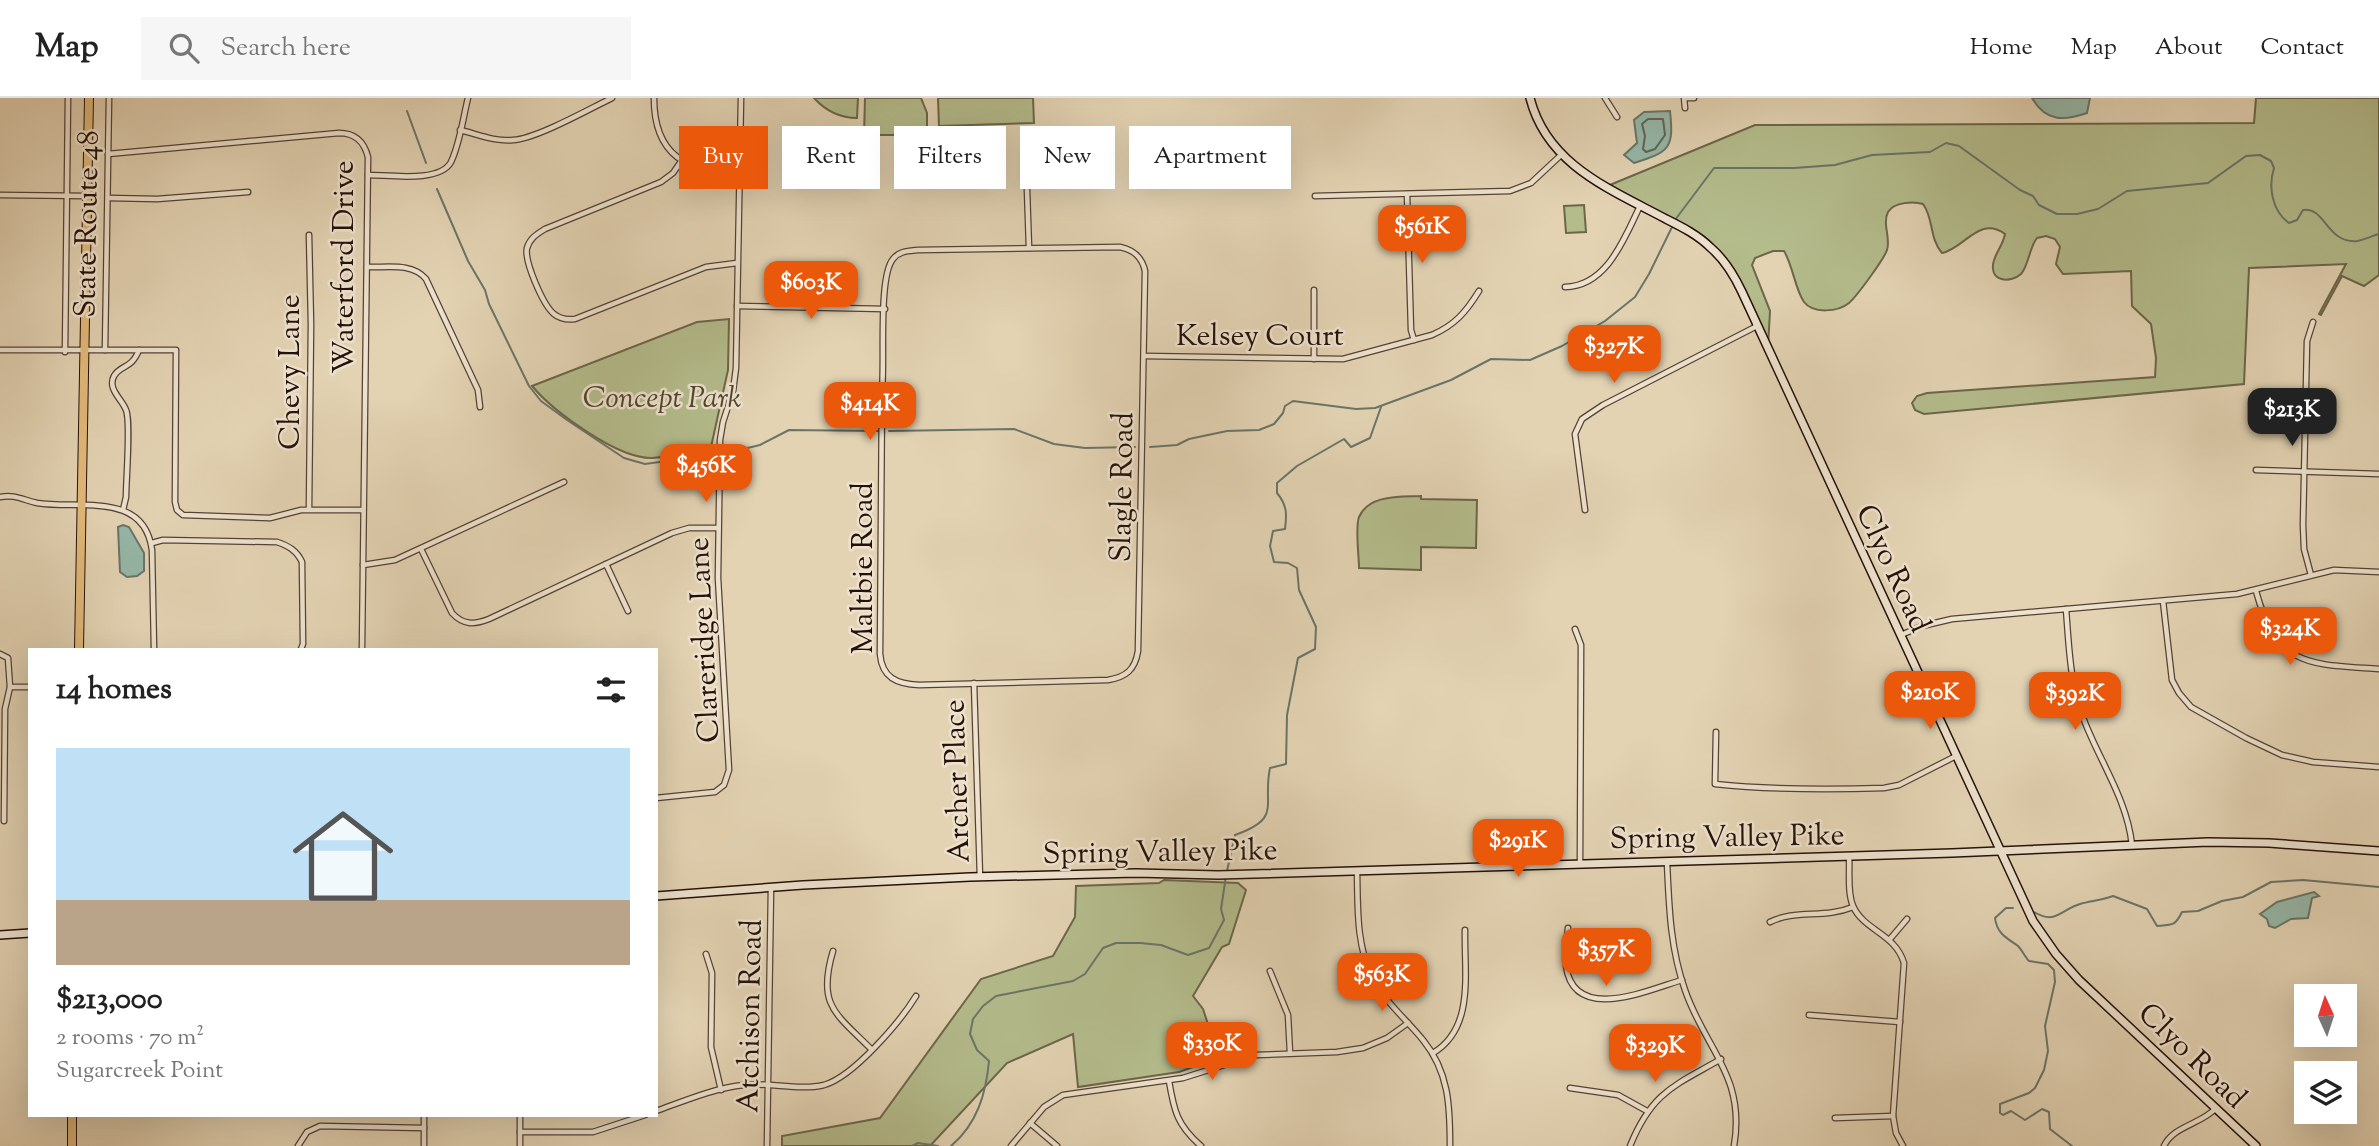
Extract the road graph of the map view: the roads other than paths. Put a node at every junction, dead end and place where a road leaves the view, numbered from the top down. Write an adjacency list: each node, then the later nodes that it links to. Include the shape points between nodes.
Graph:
1 (68, 98): 26 (street)
2 (89, 98): 27 (main road)
3 (109, 98): 16 (street, State Route 48)
4 (468, 98): 15 (street)
5 (612, 98): 15 (street, via 517,140)
6 (654, 98): 18 (street, via 659,131)
7 (741, 98): 14 (street, Clareridge Lane)
8 (1530, 98): 17 (street, Clyo Road, via 1539,125)
9 (1605, 98): 13 (street)
10 (1685, 98): 11 (street); 12 (street)
11 (1694, 98)
12 (1685, 108)
13 (1617, 117)
14 (740, 126)
15 (460, 130): 20 (street, via 451,162 436,174)
16 (108, 154): 20 (street, Waterford Drive, via 345,133 364,145); 29 (street, State Route 48)
17 (1561, 155): 24 (street, via 1519,189); 30 (street, Clyo Road, via 1592,180)
18 (679, 157)
19 (679, 164): 33 (street, via 661,182 532,238 527,260 546,304 559,317 575,319 706,267)
20 (368, 175): 34 (street, Waterford Drive)
21 (739, 189): 33 (street, Clareridge Lane)
22 (1027, 189): 32 (street)
23 (248, 192): 29 (street)
24 (1407, 194): 28 (street); 42 (street)
25 (0, 195): 26 (street)
26 (67, 196): 27 (street); 47 (street)
27 (88, 196): 46 (main road)
28 (1315, 196)
29 (108, 198): 45 (street, State Route 48)
30 (1640, 205): 35 (street, via 1605,269 1586,283); 41 (street, Clyo Road, via 1701,239 1728,267)
31 (309, 235): 57 (street, Chevy Lane)
32 (1029, 248): 39 (street, Maltbie Road, via 905,251 888,267); 48 (street, Slagle Road, via 1120,247 1136,254 1145,271)
33 (737, 263): 38 (street, Clareridge Lane)
34 (367, 267): 50 (street, via 408,268 426,279 478,390); 59 (street, Waterford Drive)
35 (1565, 287)
36 (1314, 290): 49 (street)
37 (1479, 291): 42 (street, Kelsey Court, via 1456,322)
38 (737, 306): 39 (street); 61 (street, Clareridge Lane, via 735,381 720,440)
39 (885, 309): 80 (street, Maltbie Road, via 881,662 890,677 907,685)
40 (2313, 322): 52 (street, via 2307,341)
41 (1758, 325): 60 (street, via 1582,419 1575,434); 73 (street, Clyo Road)
42 (1414, 340): 49 (street, Kelsey Court, via 1353,358)
43 (139, 349): 45 (street); 57 (street, via 176,350 175,502 181,514 270,518); 58 (street, via 133,363 113,377 112,387 127,412)
44 (0, 350): 47 (street)
45 (105, 350): 46 (street)
46 (85, 351): 47 (street); 56 (main road)
47 (65, 352)
48 (1144, 356): 49 (street, Kelsey Court); 80 (street, Slagle Road, via 1139,651 1135,665 1108,680)
49 (1314, 359)
50 (480, 407)
51 (2256, 470): 52 (street)
52 (2304, 471): 53 (street); 67 (street, via 2303,540)
53 (2379, 474)
54 (564, 482): 63 (street)
55 (0, 498): 56 (street, via 18,496 35,503)
56 (80, 505): 58 (street); 74 (main road)
57 (309, 509): 59 (street)
58 (123, 510): 62 (street, via 141,523)
59 (363, 510): 65 (street, Waterford Drive)
60 (1584, 510)
61 (718, 528): 64 (street, via 680,530); 87 (street, Clareridge Lane, via 729,770 715,792)
62 (151, 543): 75 (street); 76 (street, via 288,545 302,562)
63 (421, 549): 64 (street, via 452,613 468,623 489,619); 65 (street, via 386,563)
64 (606, 564): 71 (street)
65 (363, 565): 77 (street, Waterford Drive)
66 (2379, 572): 67 (street, via 2346,569)
67 (2312, 575): 68 (street)
68 (2256, 590): 69 (street); 79 (street, via 2269,629 2296,656 2324,665)
69 (2163, 601): 70 (street); 86 (street, via 2172,680 2191,706 2282,755)
70 (2066, 609): 73 (street, via 1938,621); 89 (street, via 2078,704 2124,806)
71 (628, 611)
72 (1575, 629): 94 (street, via 1581,645)
73 (1900, 635): 85 (street, Clyo Road)
74 (79, 648)
75 (154, 648)
76 (301, 648)
77 (362, 648)
78 (0, 654): 81 (street, via 8,659)
79 (2379, 669)
80 (974, 683): 96 (street, Archer Place)
81 (10, 687): 82 (street); 84 (street)
82 (28, 687)
83 (1716, 732): 85 (street, via 1715,784 1753,788 1884,789)
84 (2, 737): 88 (street)
85 (1957, 756): 90 (street, Clyo Road)
86 (2379, 767)
87 (658, 798)
88 (4, 821)
89 (2132, 846): 90 (street, Spring Valley Pike); 91 (street, Spring Valley Pike, via 2239,842)
90 (2002, 851): 92 (street, Spring Valley Pike); 123 (street, Clyo Road, via 2033,921 2056,954)
91 (2379, 851)
92 (1849, 856): 93 (street, Spring Valley Pike); 99 (street)
93 (1667, 861): 94 (street, Spring Valley Pike); 110 (street, via 1670,928)
94 (1580, 863): 95 (street, Spring Valley Pike)
95 (1357, 871): 96 (street, Spring Valley Pike); 114 (street, via 1359,929 1366,964 1380,990)
96 (980, 877): 97 (street, Spring Valley Pike)
97 (771, 887): 98 (street, Spring Valley Pike); 120 (street, Atchison Road)
98 (658, 896)
99 (1853, 907): 101 (street); 106 (street)
100 (1907, 919): 106 (street)
101 (1770, 922)
102 (1568, 928): 110 (street, via 1567,974 1589,997 1611,1000)
103 (1465, 930): 117 (street, via 1462,1016 1452,1039)
104 (28, 933): 105 (street)
105 (0, 935)
106 (1890, 939): 113 (street, via 1904,963)
107 (833, 951): 115 (street, via 826,981 831,1006)
108 (706, 954): 122 (street, via 712,973 711,1047)
109 (1270, 971): 116 (street, via 1288,1015)
110 (1682, 980): 118 (street)
111 (916, 996): 115 (street)
112 (1809, 1015): 113 (street)
113 (1900, 1022): 126 (street)
114 (1408, 1023): 116 (street, via 1363,1048); 117 (street)
115 (871, 1049): 120 (street, via 851,1070 824,1085)
116 (1290, 1053): 119 (street, via 1256,1055)
117 (1433, 1054): 143 (street, via 1448,1093)
118 (1721, 1059): 125 (street, via 1672,1086); 145 (street, via 1735,1099)
119 (1169, 1080): 132 (street, via 1070,1093 1051,1101); 142 (street, via 1175,1114)
120 (768, 1084): 122 (street); 139 (street, Atchison Road)
121 (1570, 1088): 125 (street, via 1618,1095)
122 (721, 1090): 124 (street)
123 (2216, 1108): 147 (street, via 2171,1136); 148 (street, Clyo Road)
124 (658, 1110)
125 (1647, 1111): 144 (street)
126 (1893, 1116): 131 (street); 146 (street)
127 (72, 1117): 135 (main road)
128 (424, 1117): 133 (street)
129 (520, 1117): 134 (street)
130 (637, 1117): 134 (street, via 593,1132)
131 (1835, 1118)
132 (1030, 1123): 140 (street); 141 (street)
133 (424, 1128): 136 (street, via 320,1126 307,1132); 137 (street)
134 (520, 1132): 138 (street)
135 (72, 1146)
136 (298, 1146)
137 (424, 1146)
138 (520, 1146)
139 (767, 1146)
140 (1011, 1146)
141 (1057, 1146)
142 (1201, 1146)
143 (1450, 1146)
144 (1630, 1146)
145 (1734, 1146)
146 (1903, 1146)
147 (2164, 1146)
148 (2256, 1146)

